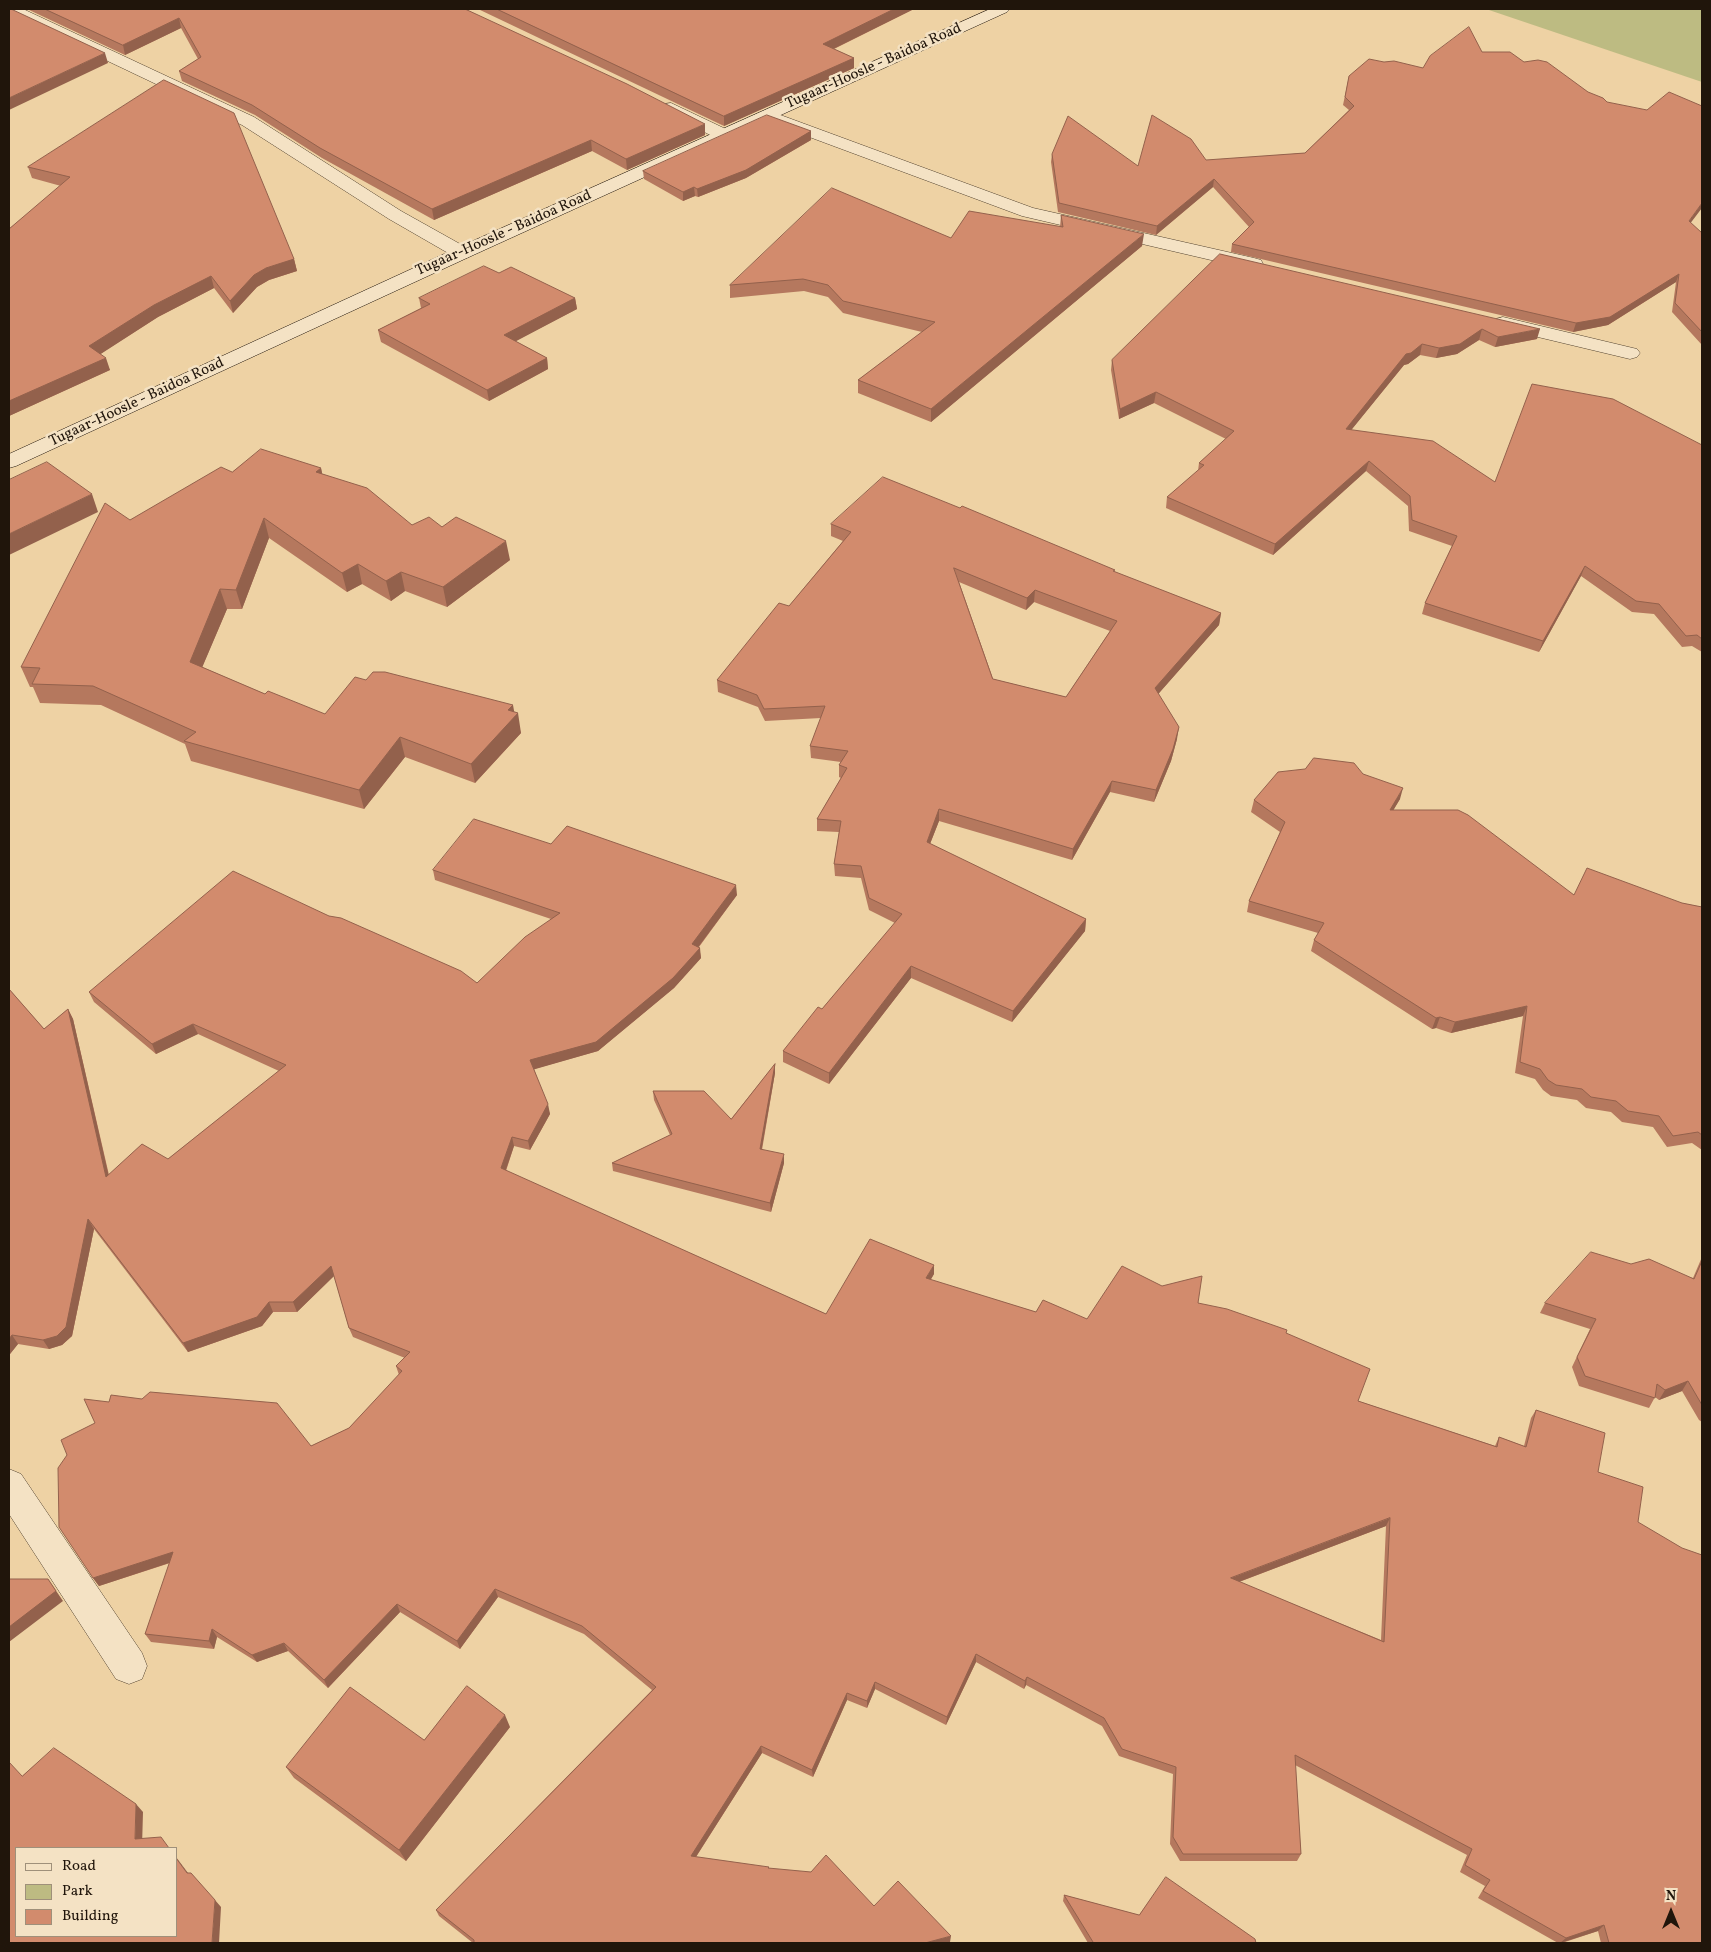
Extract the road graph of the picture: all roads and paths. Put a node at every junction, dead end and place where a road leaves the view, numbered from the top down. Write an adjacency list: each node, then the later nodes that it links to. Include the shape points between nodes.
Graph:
1 (11, 9): 6 (street, via 248,121 395,215)
2 (1002, 9): 4 (street, Tugaar-Hoosle - Baidoa Road)
3 (653, 99): 5 (street)
4 (767, 115): 5 (street, Tugaar-Hoosle - Baidoa Road); 7 (street, via 1028,212)
5 (724, 135): 6 (street, Tugaar-Hoosle - Baidoa Road)
6 (462, 252): 10 (street, Tugaar-Hoosle - Baidoa Road)
7 (1268, 268)
8 (1487, 319): 9 (street)
9 (1630, 353)
10 (9, 462)
11 (9, 1484): 12 (street)
12 (129, 1666)

